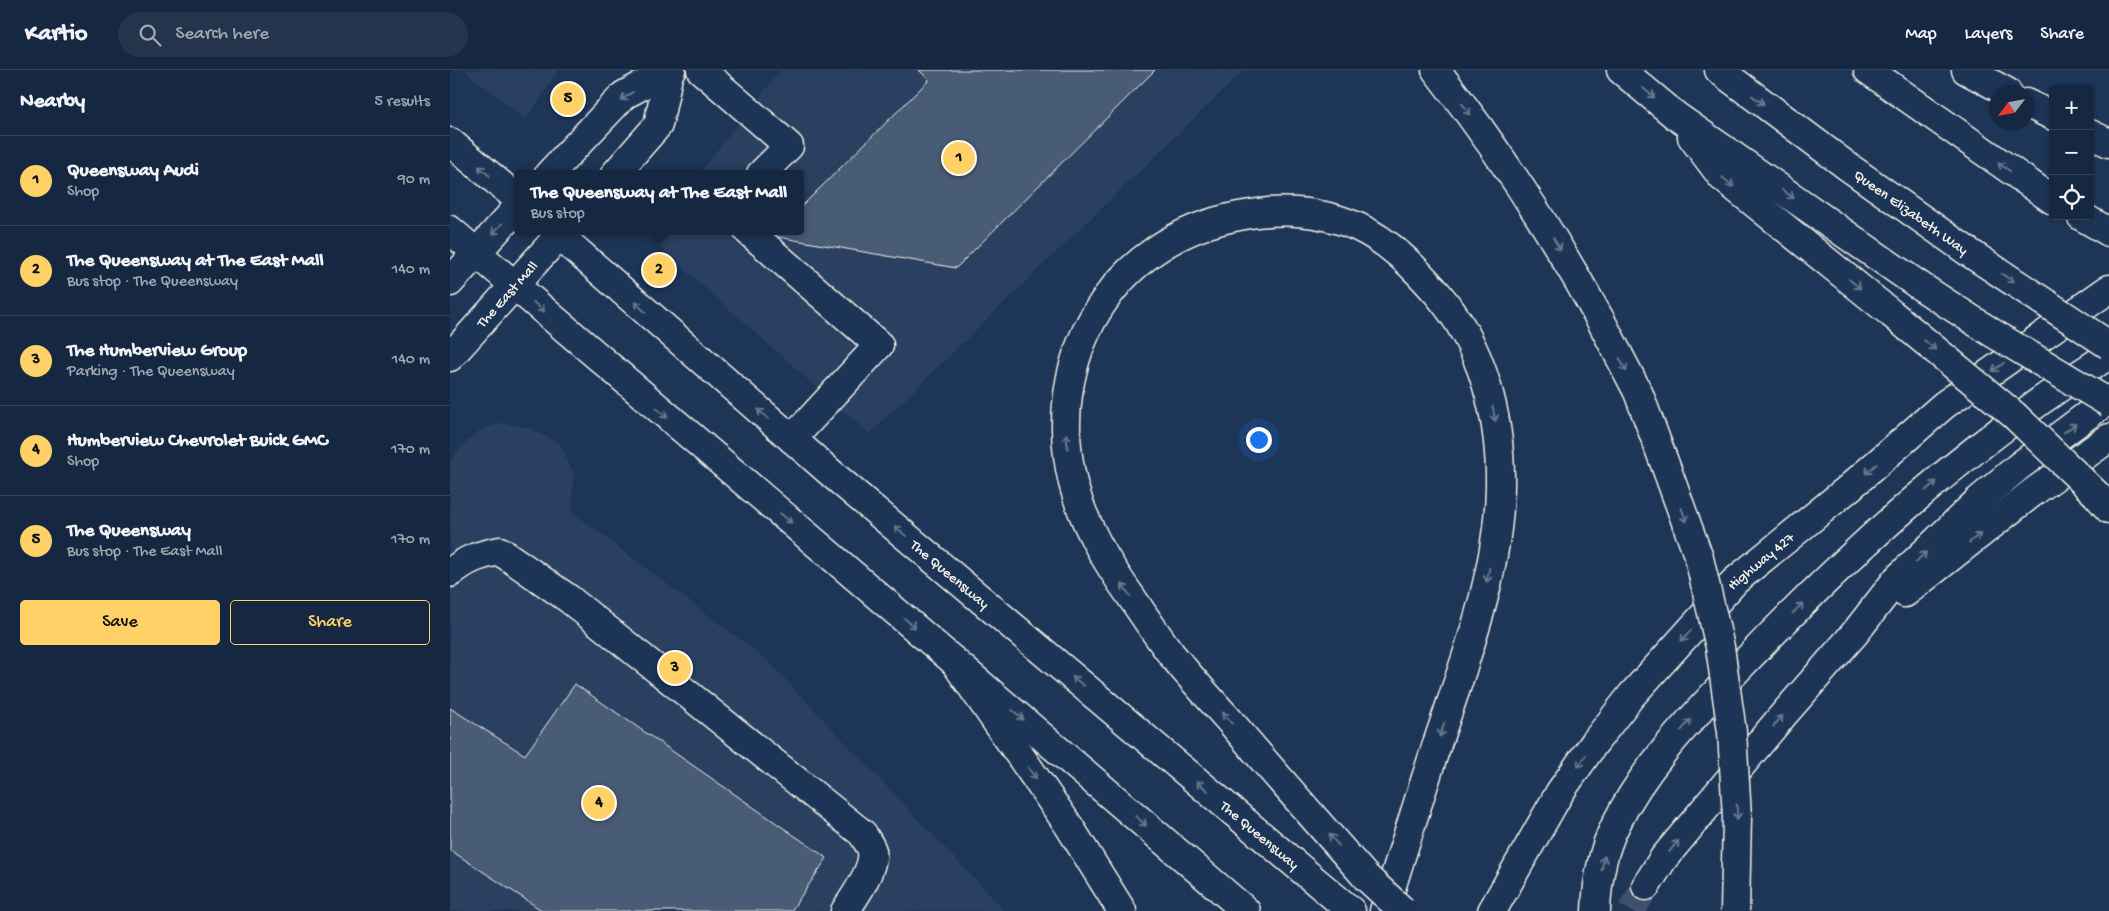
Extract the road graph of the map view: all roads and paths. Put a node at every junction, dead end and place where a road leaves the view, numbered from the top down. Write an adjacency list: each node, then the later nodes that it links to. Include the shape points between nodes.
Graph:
1 (702, 70): 15 (main road, via 789,146)
2 (1436, 70): 48 (main road, one-way to 48, bridge, via 1534,208 1601,321 1638,392 1699,558 1718,638 1732,732 1737,818)
3 (1621, 70): 9 (main road, one-way to 9)
4 (1719, 70): 29 (main road, Queen Elizabeth Way, one-way to 29, bridge, via 1967,251)
5 (1868, 70): 17 (main road, one-way to 5)
6 (1966, 70): 8 (main road)
7 (670, 71): 13 (main road, one-way to 13, via 624,95); 14 (main road, via 658,125)
8 (1994, 85)
9 (1676, 116): 32 (main road, one-way to 32, bridge, via 1917,284 2024,353); 35 (main road, one-way to 35, bridge, via 1722,177 2014,415)
10 (2094, 136): 12 (main road)
11 (450, 142): 16 (main road, one-way to 11)
12 (2109, 143)
13 (553, 170)
14 (619, 170)
15 (765, 170)
16 (514, 196)
17 (2048, 198)
18 (514, 211): 25 (main road, one-way to 25)
19 (2088, 220): 21 (main road)
20 (450, 230): 25 (main road)
21 (2109, 232)
22 (556, 235): 27 (main road, The East Mall)
23 (560, 235): 34 (main road, The Queensway, one-way to 23)
24 (753, 235): 34 (main road, via 879,345)
25 (476, 252): 26 (main road); 27 (main road)
26 (450, 282)
27 (514, 286): 31 (main road, The East Mall); 38 (main road, one-way to 38)
28 (2108, 289): 46 (main road, Highway 427, one-way to 46, via 1944,405 1735,581 1631,696 1595,742 1560,792)
29 (2109, 345)
30 (2109, 355): 47 (main road, one-way to 30, via 1606,847 1616,824 1639,783 1698,712 1796,609 1880,529 2038,402)
31 (450, 357)
32 (2109, 401): 37 (main road, one-way to 32, via 1897,579 1979,500 2018,467)
33 (2109, 438): 37 (main road, one-way to 33, via 2032,493)
34 (792, 439): 40 (main road, The Queensway, one-way to 34)
35 (2102, 501)
36 (450, 573): 41 (main road, via 478,555 500,551 569,599 863,834 872,852 870,865 863,885)
37 (1855, 633): 39 (main road, one-way to 37, via 1663,860)
38 (954, 661): 42 (main road, one-way to 42, via 1069,826); 43 (main road, one-way to 43)
39 (1646, 886)
40 (1342, 903)
41 (845, 911)
42 (1122, 911)
43 (1246, 911)
44 (1384, 911): 45 (main road, one-way to 44, bridge, via 1366,877 1171,654 1113,571 1089,528 1074,484 1067,446 1065,414 1068,390 1077,353 1103,301 1119,281 1164,245 1211,222 1262,211 1287,210 1335,218 1361,228 1415,268 1466,334 1482,367 1495,412 1500,487 1488,578 1472,642 1417,803)
45 (1403, 911)
46 (1492, 911)
47 (1596, 911)
48 (1735, 911)

